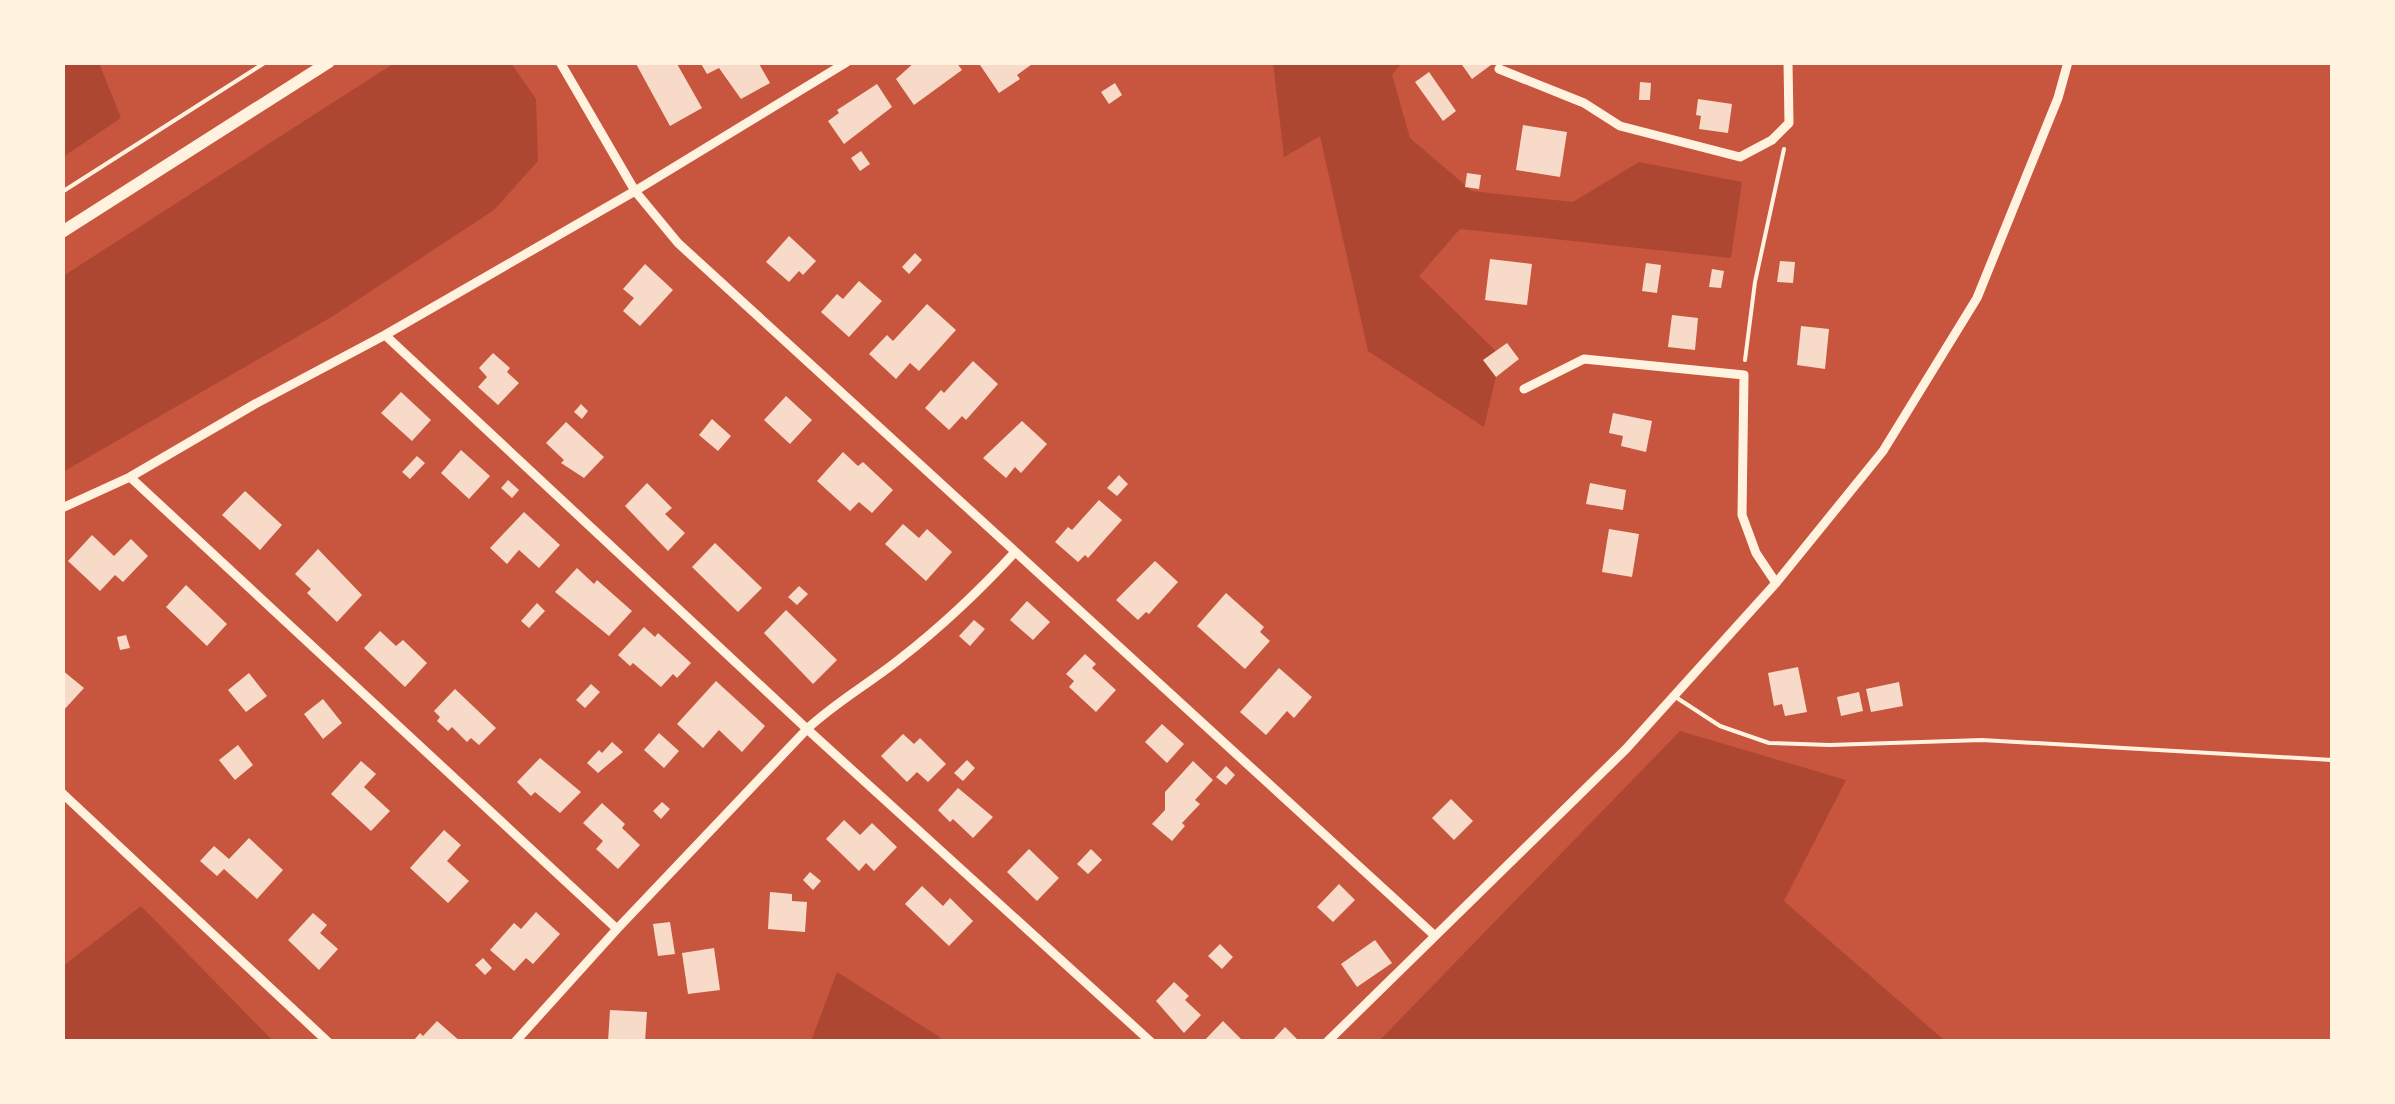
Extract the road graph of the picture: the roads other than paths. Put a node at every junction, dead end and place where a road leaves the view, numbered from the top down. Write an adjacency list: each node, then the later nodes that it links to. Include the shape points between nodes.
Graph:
1 (329, 62): 8 (main road)
2 (560, 62): 7 (street)
3 (846, 62): 7 (street)
4 (1788, 62): 6 (street, via 1788,123 1740,158 1620,126)
5 (2068, 62): 14 (street, via 1977,298 1883,451)
6 (1499, 69)
7 (635, 191): 9 (street); 13 (street, via 678,242)
8 (62, 232)
9 (385, 336): 11 (street); 16 (street)
10 (1524, 389): 14 (street, via 1584,359 1744,375 1742,515)
11 (130, 476): 12 (street); 19 (street)
12 (62, 508)
13 (1016, 552): 16 (street, via 899,660); 20 (street)
14 (1776, 584): 15 (street)
15 (1674, 696): 17 (lane, via 1720,726 1770,743 1982,740); 20 (street)
16 (808, 729): 19 (street); 24 (street)
17 (2332, 760)
18 (62, 793): 22 (street)
19 (617, 928): 23 (street)
20 (1434, 934): 21 (street)
21 (1328, 1041)
22 (328, 1042)
23 (514, 1042)
24 (1151, 1042)

